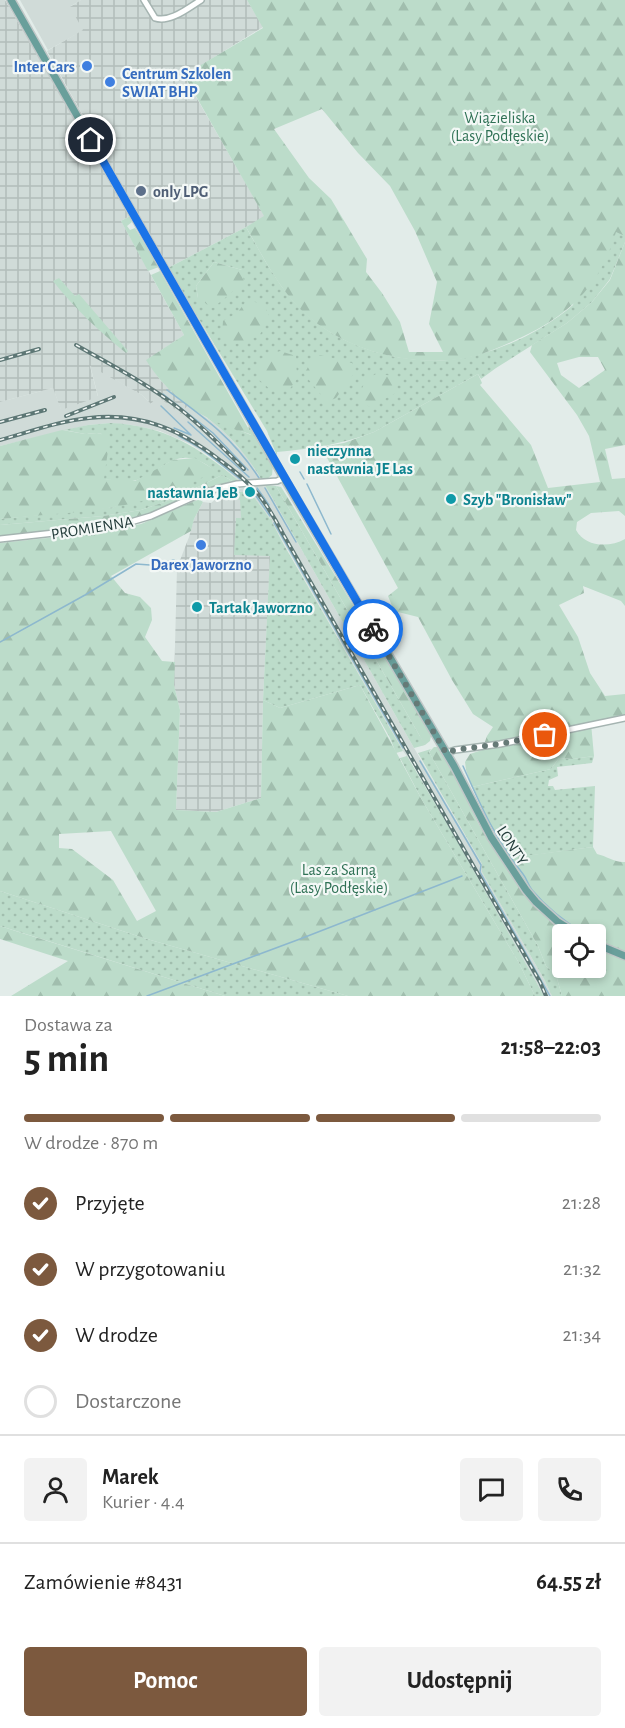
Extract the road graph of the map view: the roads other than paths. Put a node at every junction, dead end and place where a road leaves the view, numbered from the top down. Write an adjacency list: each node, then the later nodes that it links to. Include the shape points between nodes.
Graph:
1 (11, 0): 4 (main road, LONTY)
2 (144, 0): 3 (street, via 155,18 161,20)
3 (201, 0)
4 (284, 478): 5 (street, PROMIENNA, via 216,489 117,526); 7 (main road, LONTY)
5 (0, 540)
6 (625, 718): 7 (street)
7 (446, 753): 8 (main road, LONTY, via 483,823 526,890)
8 (563, 924)
9 (606, 948): 10 (main road)
10 (625, 956)

